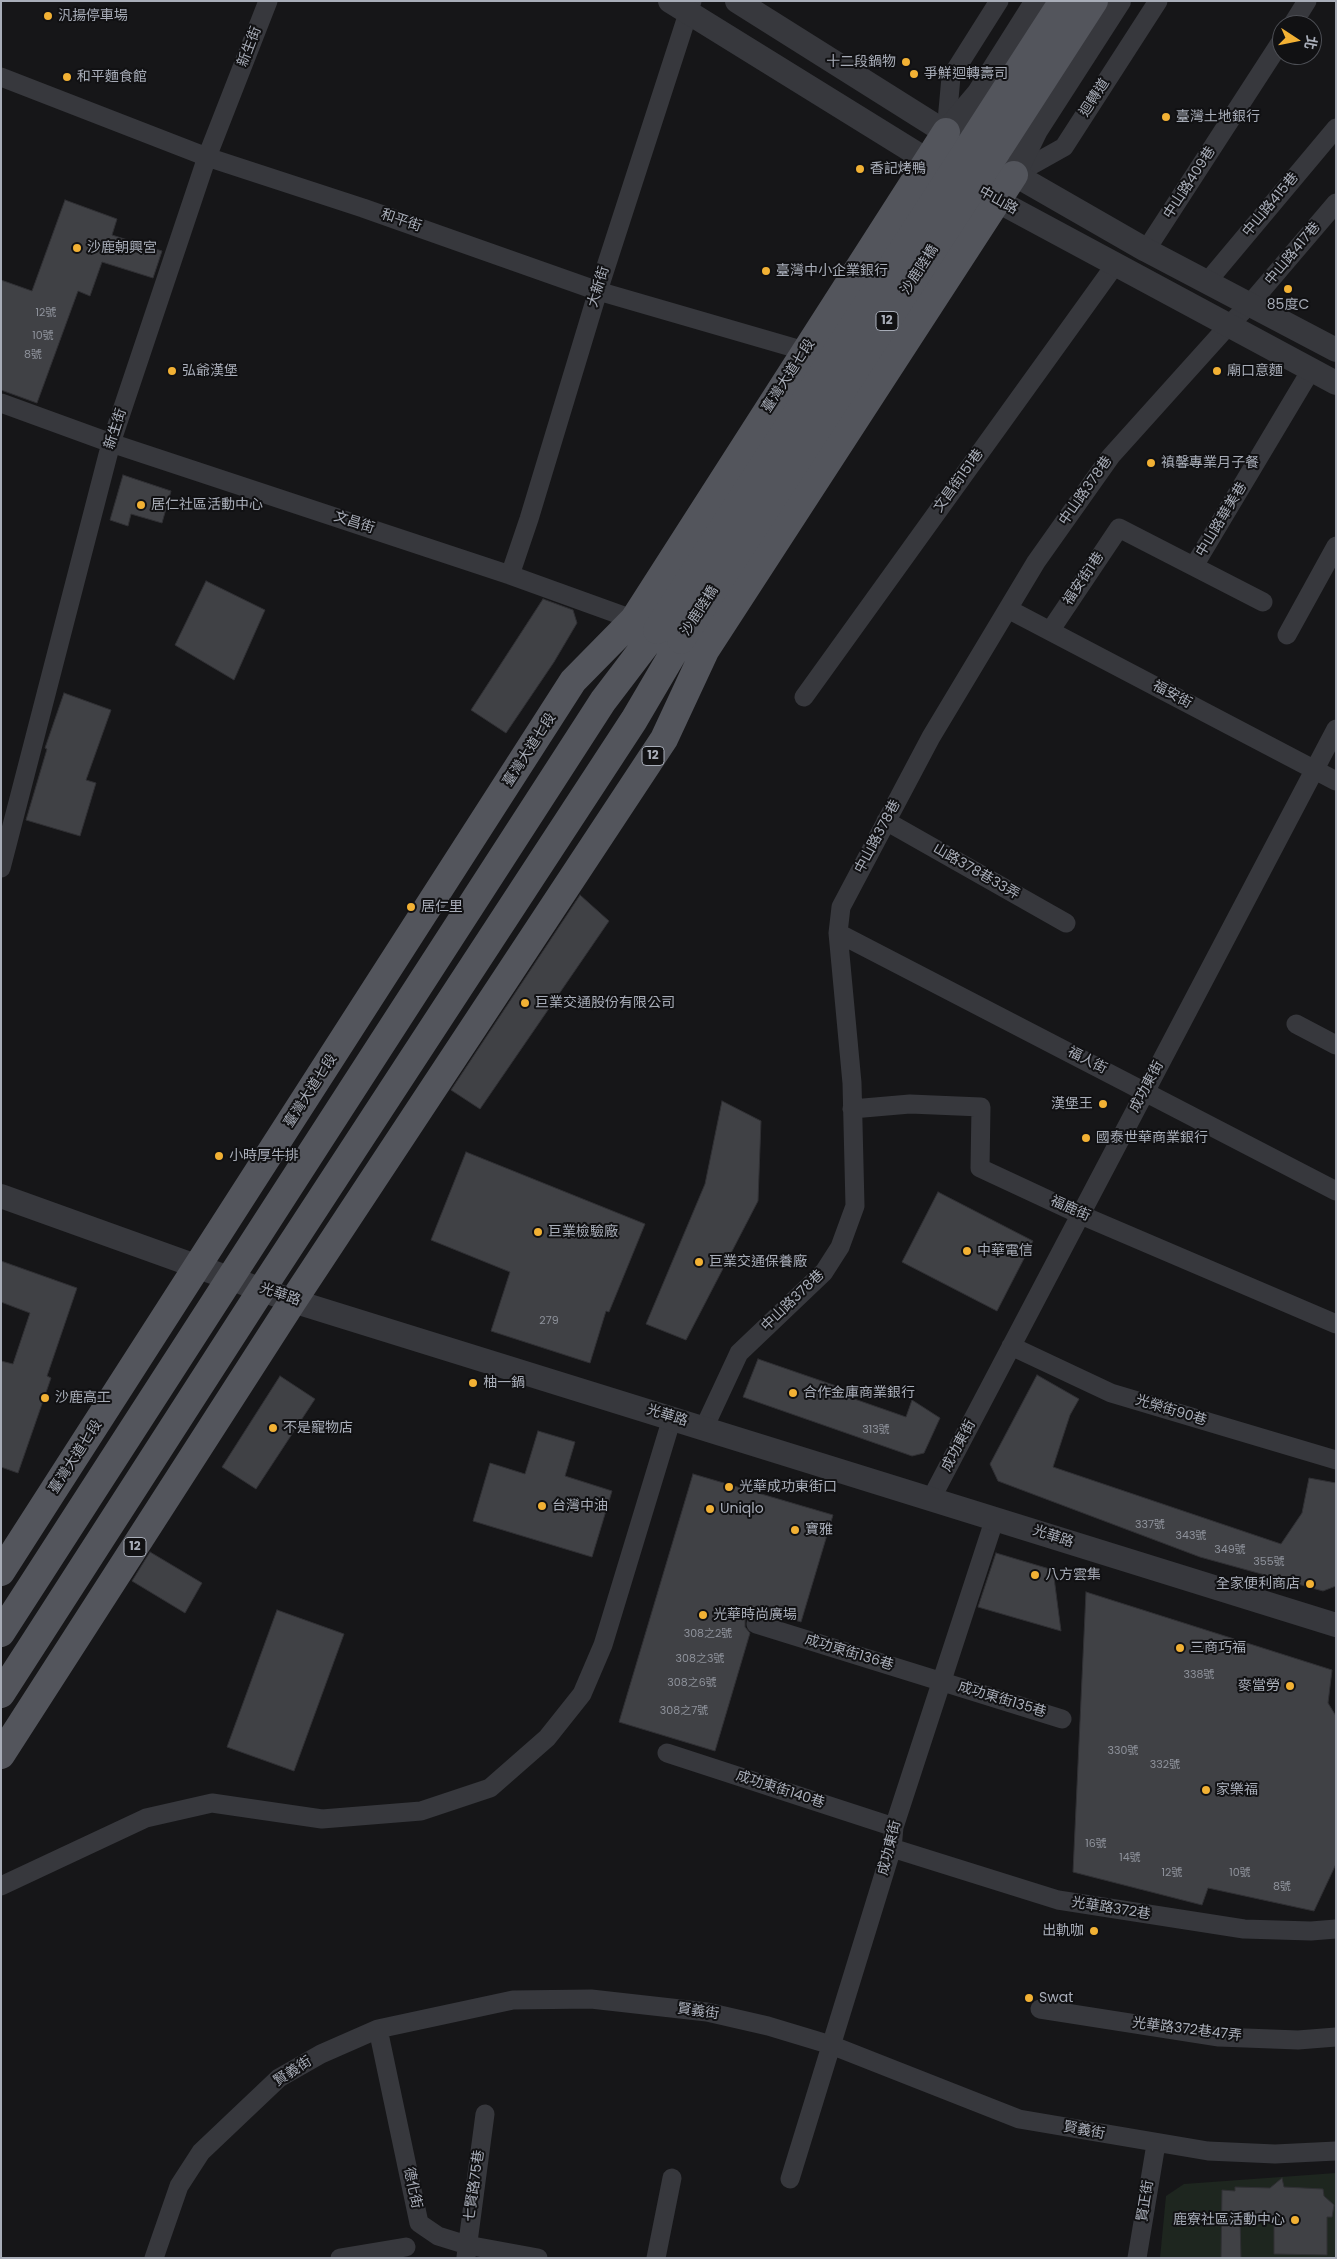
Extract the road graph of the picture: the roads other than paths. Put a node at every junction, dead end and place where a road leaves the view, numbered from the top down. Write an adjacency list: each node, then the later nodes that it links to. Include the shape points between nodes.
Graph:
1 (268, 1): 16 (street, 新生街)
2 (738, 1): 15 (street)
3 (999, 1): 15 (street, via 951,77)
4 (1037, 1): 15 (street, via 978,93)
5 (1063, 1): 40 (main road, 沙鹿陸橋 / 12, bridge)
6 (1094, 1): 40 (main road, 沙鹿陸橋 / 12, bridge)
7 (1120, 1): 18 (street, via 1036,130)
8 (1158, 1): 18 (street, 迴轉道, via 1064,147)
9 (1307, 1): 11 (street)
10 (684, 5): 17 (street, 中山路); 24 (street, 大新街)
11 (1298, 15)
12 (1272, 55): 21 (street, 中山路409巷)
13 (1, 77): 16 (street, 和平街)
14 (1336, 128): 23 (street, 中山路415巷)
15 (946, 132): 17 (main road, 臺灣大道七段 / 12); 18 (street)
16 (207, 157): 24 (street, 和平街); 32 (street, 新生街)
17 (927, 161): 19 (street, 中山路); 28 (main road, 臺灣大道七段 / 12)
18 (1014, 175): 19 (main road, 臺灣大道七段 / 12); 21 (street)
19 (997, 201): 22 (street, 中山路); 40 (main road, 臺灣大道七段 / 12)
20 (1336, 203): 25 (street, 中山路417巷)
21 (1146, 250): 23 (street)
22 (1115, 265): 26 (street, 中山路); 42 (street, 文昌街151巷)
23 (1207, 282): 25 (street)
24 (598, 291): 28 (street, 和平街); 36 (street, 大新街)
25 (1249, 305): 26 (street, 中山路378巷); 27 (street)
26 (1228, 326): 29 (street, 中山路); 38 (street, 中山路378巷, via 1110,456 1036,562)
27 (1336, 350)
28 (805, 351): 40 (main road, 臺灣大道七段 / 12)
29 (1311, 370): 30 (street, 中山路); 35 (street, 中山路華美巷)
30 (1336, 383)
31 (1, 403): 32 (street, 文昌街)
32 (110, 443): 36 (street, 文昌街); 46 (street, 新生街)
33 (1119, 528): 35 (street, 中山路華美巷); 39 (street, 福安街1巷)
34 (1336, 546): 41 (street)
35 (1194, 566): 37 (street, 中山路華美巷)
36 (510, 575): 40 (street, 文昌街)
37 (1263, 602)
38 (1008, 610): 39 (street, 福安街); 47 (street, 中山路378巷, via 931,737)
39 (1050, 630): 44 (street, 福安街)
40 (669, 635): 58 (main road, 臺灣大道七段 / 12, via 573,681); 59 (main road, 臺灣大道七段 / 12, via 604,701); 60 (main road, 臺灣大道七段 / 12, via 634,720); 61 (main road, 臺灣大道七段 / 12, via 664,739)
41 (1286, 635)
42 (804, 697)
43 (1336, 729): 44 (street, 成功東街)
44 (1314, 770): 45 (street, 福安街); 53 (street, 成功東街)
45 (1336, 781)
46 (9, 804): 48 (street, 新生街)
47 (886, 821): 49 (street, 山路378巷33弄); 50 (street, 中山路378巷, via 841,906)
48 (1, 868)
49 (1066, 923)
50 (838, 933): 53 (street, 福人街); 54 (street, 中山路378巷)
51 (1296, 1024): 52 (street)
52 (1336, 1045)
53 (1145, 1092): 55 (street, 福人街); 57 (street, 成功東街)
54 (852, 1109): 57 (street, 福鹿街, via 910,1104 981,1107 980,1168); 66 (street, 中山路378巷, via 855,1206 840,1246 824,1272 739,1353)
55 (1336, 1191)
56 (1, 1196): 58 (street, 光華路)
57 (1080, 1215): 62 (street, 福鹿街); 64 (street, 成功東街)
58 (198, 1266): 59 (street, 光華路); 70 (main road, 臺灣大道七段 / 12)
59 (230, 1278): 60 (street, 光華路); 73 (main road, 臺灣大道七段 / 12)
60 (262, 1289): 61 (street, 光華路); 63 (main road); 75 (main road, 臺灣大道七段 / 12)
61 (293, 1301): 63 (main road, 臺灣大道七段 / 12); 65 (street, 光華路)
62 (1336, 1324)
63 (268, 1339): 78 (main road, 臺灣大道七段 / 12)
64 (1011, 1346): 67 (street, 光榮街90巷, via 1111,1393); 68 (street, 成功東街)
65 (672, 1418): 66 (street, 光華路); 81 (street, via 603,1646 582,1694 547,1738 490,1788 421,1811 322,1819 212,1803 146,1818)
66 (704, 1428): 68 (street, 光華路)
67 (1336, 1460)
68 (931, 1499): 69 (street, 光華路)
69 (994, 1518): 72 (street, 光華路); 74 (street, 成功東街)
70 (1, 1572)
71 (756, 1624): 74 (street, 成功東街136巷)
72 (1336, 1626)
73 (1, 1633)
74 (942, 1682): 76 (street, 成功東街135巷); 79 (street, 成功東街)
75 (1, 1694)
76 (1062, 1719)
77 (667, 1753): 79 (street, 成功東街140巷)
78 (1, 1755)
79 (894, 1827): 80 (street, 成功東街)
80 (892, 1848): 82 (street, 光華路372巷, via 1058,1900 1244,1929); 86 (street, 成功東街)
81 (1, 1886)
82 (1336, 1929)
83 (1040, 2009): 85 (street, 光華路372巷47弄, via 1219,2037)
84 (378, 2029): 86 (street, 賢義街, via 513,2000 591,1999 707,2012); 92 (street, 德化街, via 419,2223); 95 (street, 賢義街, via 321,2054 279,2078 201,2152 179,2186)
85 (1336, 2038)
86 (831, 2045): 88 (street, 賢義街, via 1019,2119); 91 (street, 成功東街)
87 (485, 2114): 93 (street, 七賢路75巷)
88 (1156, 2144): 89 (street, 賢義街, via 1208,2151 1275,2154); 99 (street, 賢正街)
89 (1336, 2152)
90 (672, 2178): 98 (street)
91 (790, 2180)
92 (428, 2229): 93 (street); 94 (street)
93 (467, 2251): 97 (street)
94 (404, 2253): 96 (street)
95 (154, 2258)
96 (340, 2258)
97 (538, 2258)
98 (656, 2258)
99 (1137, 2258)

